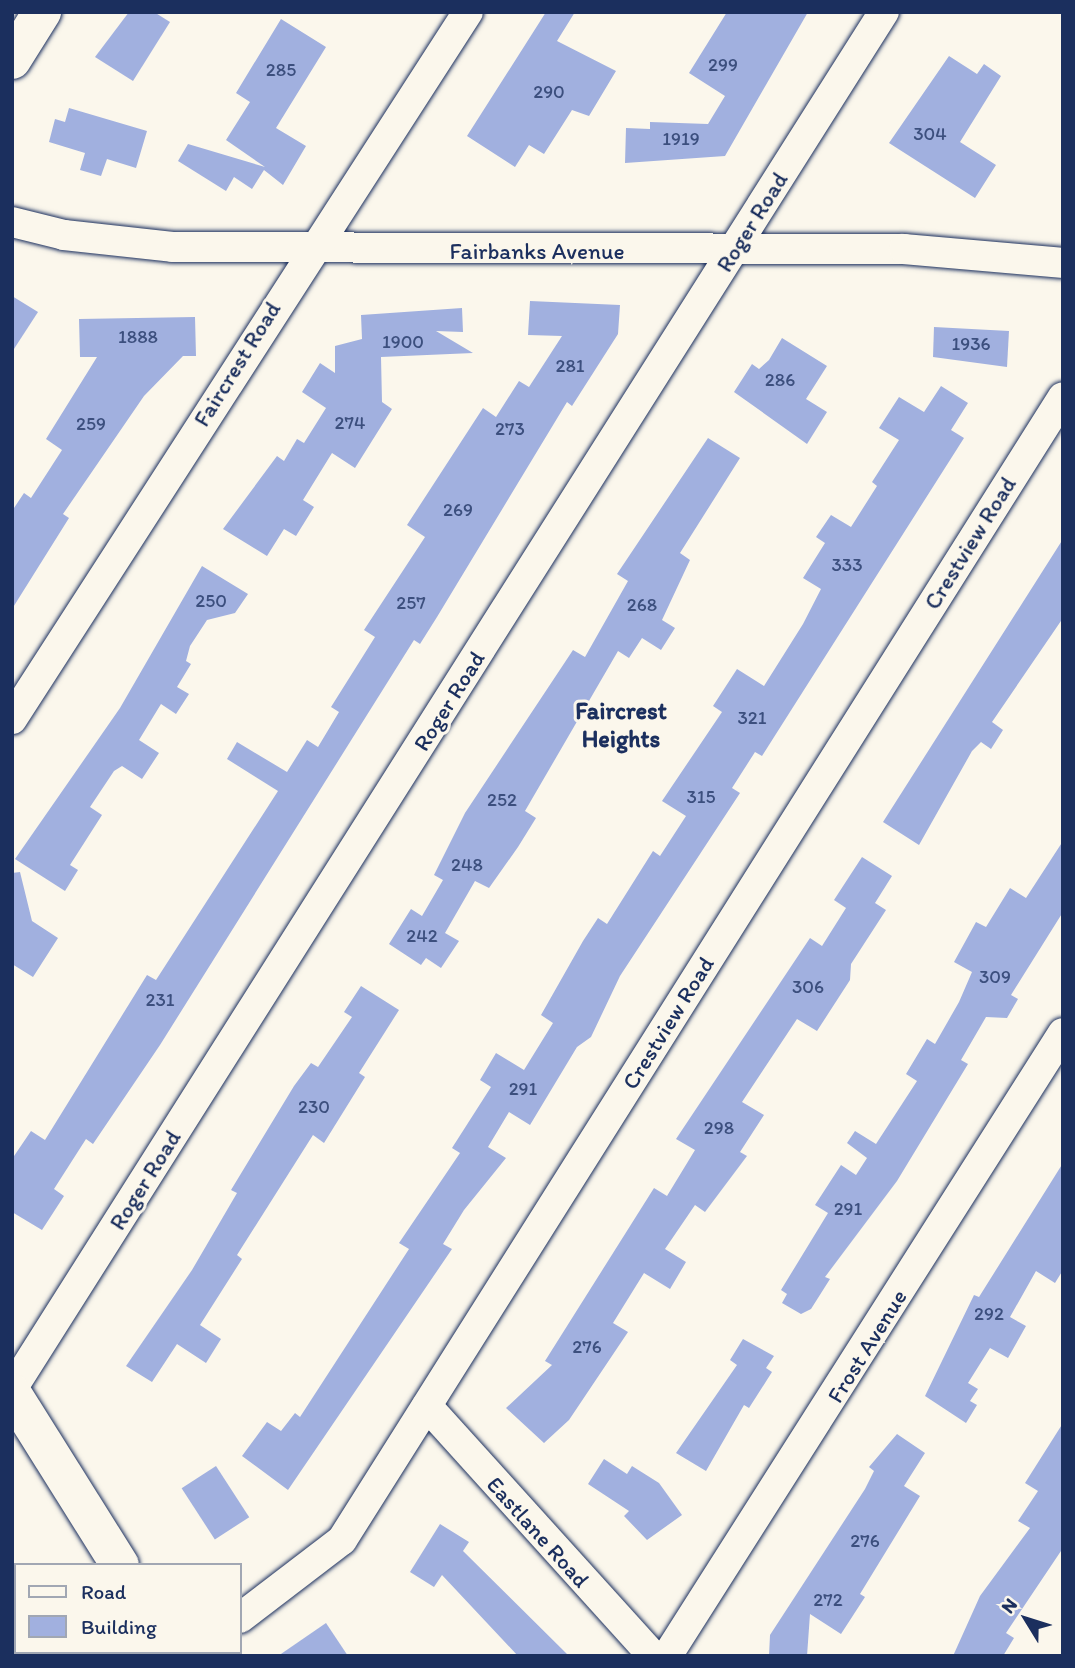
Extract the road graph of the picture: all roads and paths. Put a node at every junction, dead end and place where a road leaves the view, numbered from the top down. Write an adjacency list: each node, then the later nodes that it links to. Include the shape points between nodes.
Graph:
1 (42, 12): 4 (street)
2 (468, 12): 6 (street, Faircrest Road)
3 (884, 12): 7 (street, Roger Road)
4 (13, 58)
5 (12, 222): 6 (street, Fairbanks Avenue, via 64,235 172,247)
6 (309, 251): 7 (street, Fairbanks Avenue); 10 (street, Faircrest Road)
7 (734, 251): 8 (street, Fairbanks Avenue, via 904,249); 12 (street, Roger Road)
8 (1063, 263)
9 (1063, 397): 13 (street, Crestview Road)
10 (12, 719)
11 (1063, 1033): 17 (street, Frost Avenue)
12 (12, 1391): 14 (street)
13 (427, 1406): 15 (street, Crestview Road, via 342,1540); 16 (street, Eastlane Road)
14 (119, 1563)
15 (242, 1616)
16 (653, 1656)
17 (667, 1656)

